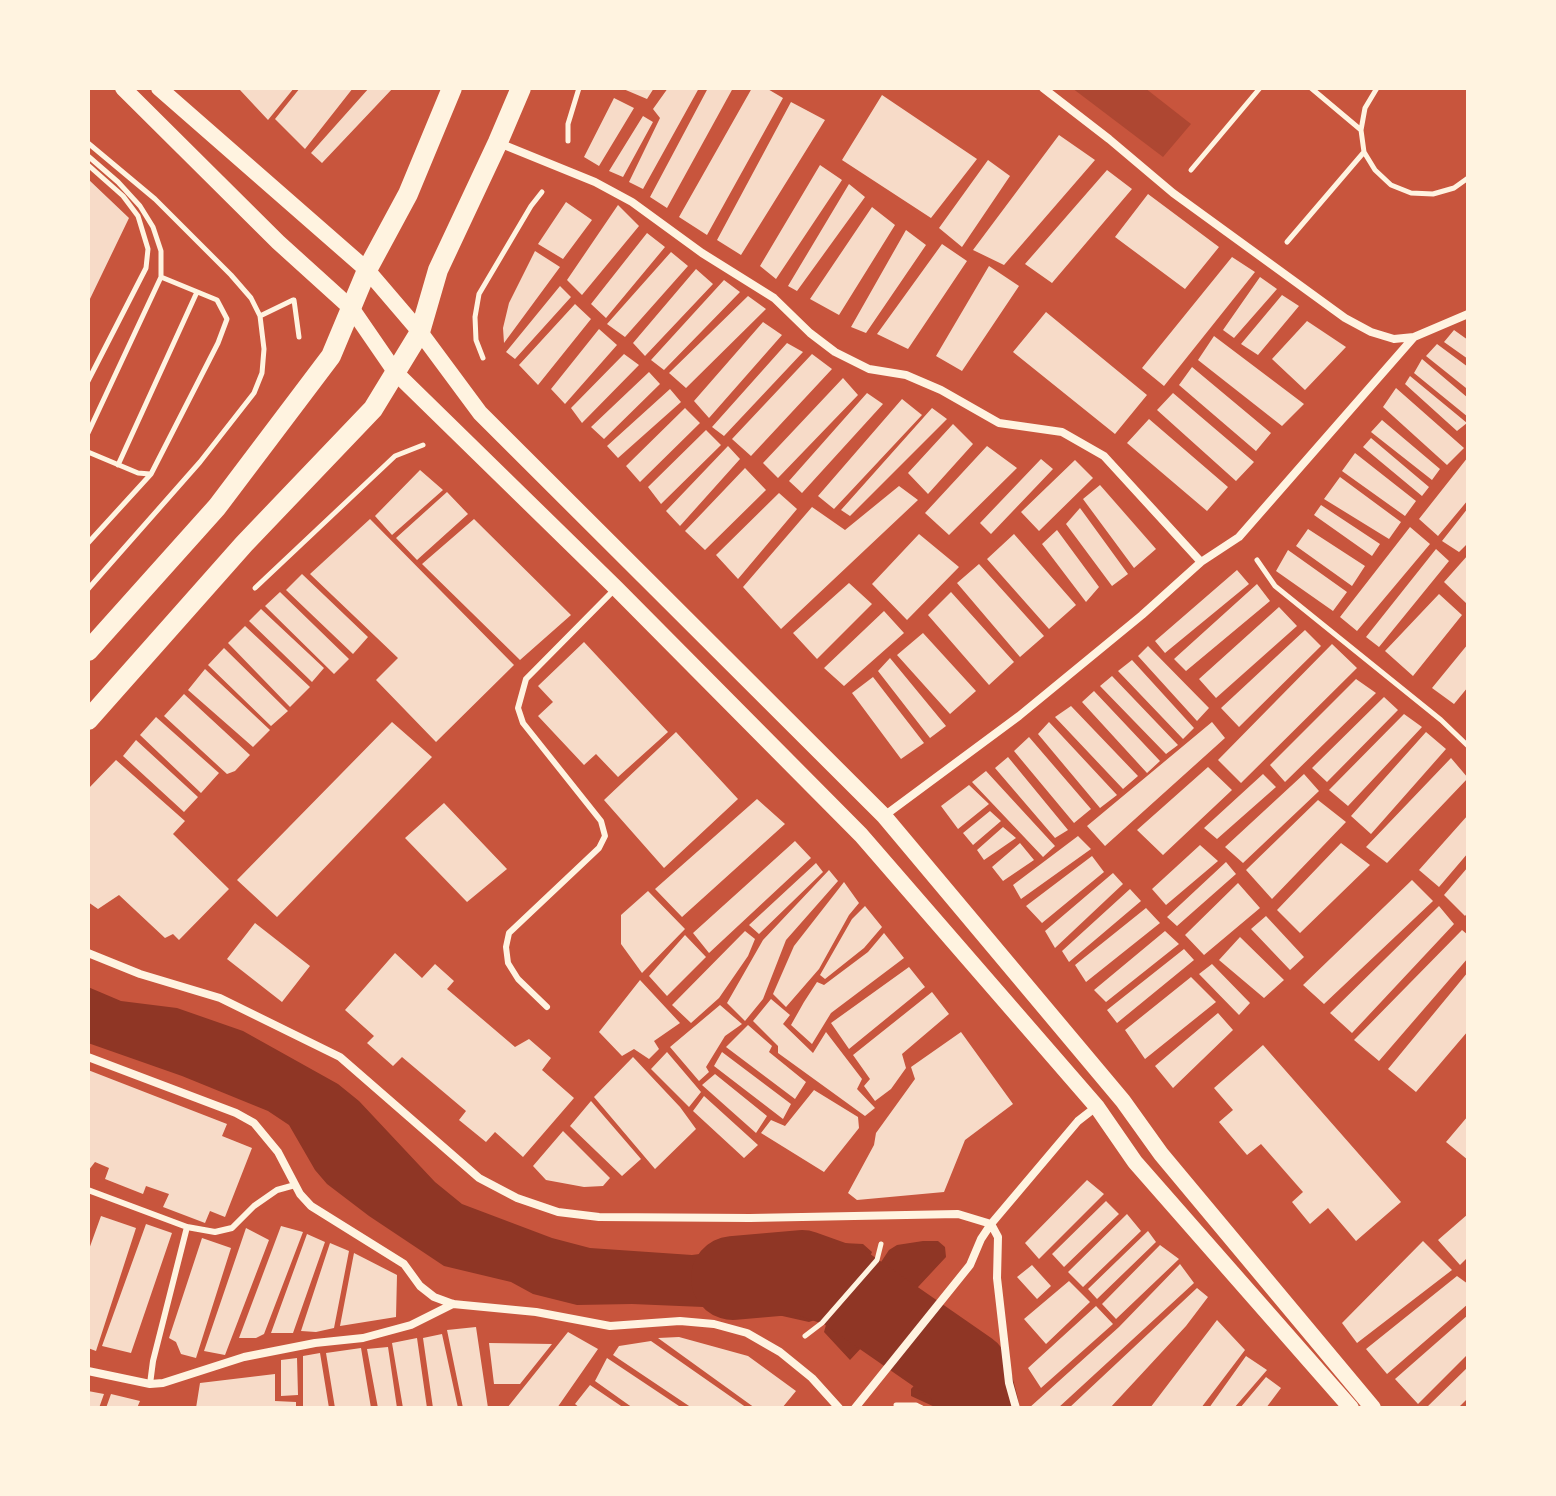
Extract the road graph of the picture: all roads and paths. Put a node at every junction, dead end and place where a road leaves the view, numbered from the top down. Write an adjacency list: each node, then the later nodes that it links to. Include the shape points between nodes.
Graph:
1 (123, 88): 25 (main road)
2 (159, 88): 20 (main road)
3 (452, 88): 20 (main road, via 408,194)
4 (521, 88): 11 (main road)
5 (579, 88): 16 (path)
6 (1043, 88): 18 (street)
7 (1311, 88): 10 (path)
8 (1377, 88): 10 (path, via 1365,108)
9 (1257, 89): 18 (path)
10 (1361, 130): 13 (path)
11 (498, 142): 16 (street); 28 (main road, via 438,270)
12 (88, 143): 27 (path, via 155,199 231,275)
13 (1364, 152): 17 (path, via 1391,185 1411,193 1433,194); 19 (path)
14 (88, 156): 21 (path, via 140,206 153,227 161,251)
15 (88, 165): 33 (path, via 138,216 148,249 146,268)
16 (559, 166): 31 (path, via 479,294 476,340); 41 (street, via 643,208 774,298 835,352 869,369 918,380 999,423 1062,432 1104,456)
17 (1468, 178)
18 (1173, 193): 19 (street)
19 (1269, 261): 29 (street, via 1371,332 1394,339)
20 (367, 270): 25 (main road); 28 (main road)
21 (161, 277): 23 (path); 34 (path)
22 (288, 289): 24 (path)
23 (197, 292): 37 (path); 38 (path, via 217,300 227,319)
24 (294, 300): 27 (path); 30 (path)
25 (352, 309): 32 (main road); 45 (main road, via 331,356 217,507)
26 (1468, 314): 29 (street)
27 (260, 316): 43 (path, via 264,349 254,393)
28 (420, 332): 32 (main road); 48 (main road, via 480,413)
29 (1414, 337): 39 (street)
30 (299, 342)
31 (485, 363)
32 (396, 373): 42 (main road); 46 (main road, via 373,409)
33 (88, 381)
34 (88, 433)
35 (424, 445): 44 (path, via 395,456)
36 (88, 452): 37 (path)
37 (118, 465): 38 (path)
38 (151, 474): 40 (path)
39 (1239, 537): 41 (street); 47 (path, via 1275,586)
40 (88, 543)
41 (1201, 562): 48 (street, via 1019,716)
42 (616, 588): 50 (lane, via 526,679 518,708 523,723 601,821 605,836 599,848 509,933 508,963); 52 (main road, via 861,835)
43 (88, 589)
44 (248, 595)
45 (88, 651)
46 (88, 720)
47 (1468, 746)
48 (884, 816): 66 (main road)
49 (88, 953): 55 (street, via 220,998 340,1057 479,1178 558,1212 750,1218 958,1214)
50 (547, 1007)
51 (88, 1057): 53 (street, via 254,1123 278,1152)
52 (1097, 1107): 55 (street, via 1078,1121); 65 (main road, via 1135,1162)
53 (295, 1185): 56 (lane, via 277,1190 225,1232); 58 (street, via 311,1206 404,1264 420,1286)
54 (88, 1190): 56 (lane)
55 (991, 1224): 63 (street, via 970,1265); 64 (street, via 998,1237 997,1278)
56 (187, 1227): 61 (lane)
57 (877, 1260): 59 (path)
58 (453, 1304): 61 (street, via 411,1325 363,1338 244,1357); 62 (street, via 610,1326 714,1324 747,1333 780,1352)
59 (801, 1340)
60 (88, 1371): 61 (street)
61 (150, 1384)
62 (839, 1408)
63 (855, 1408)
64 (1016, 1408)
65 (1351, 1408)
66 (1373, 1408)

